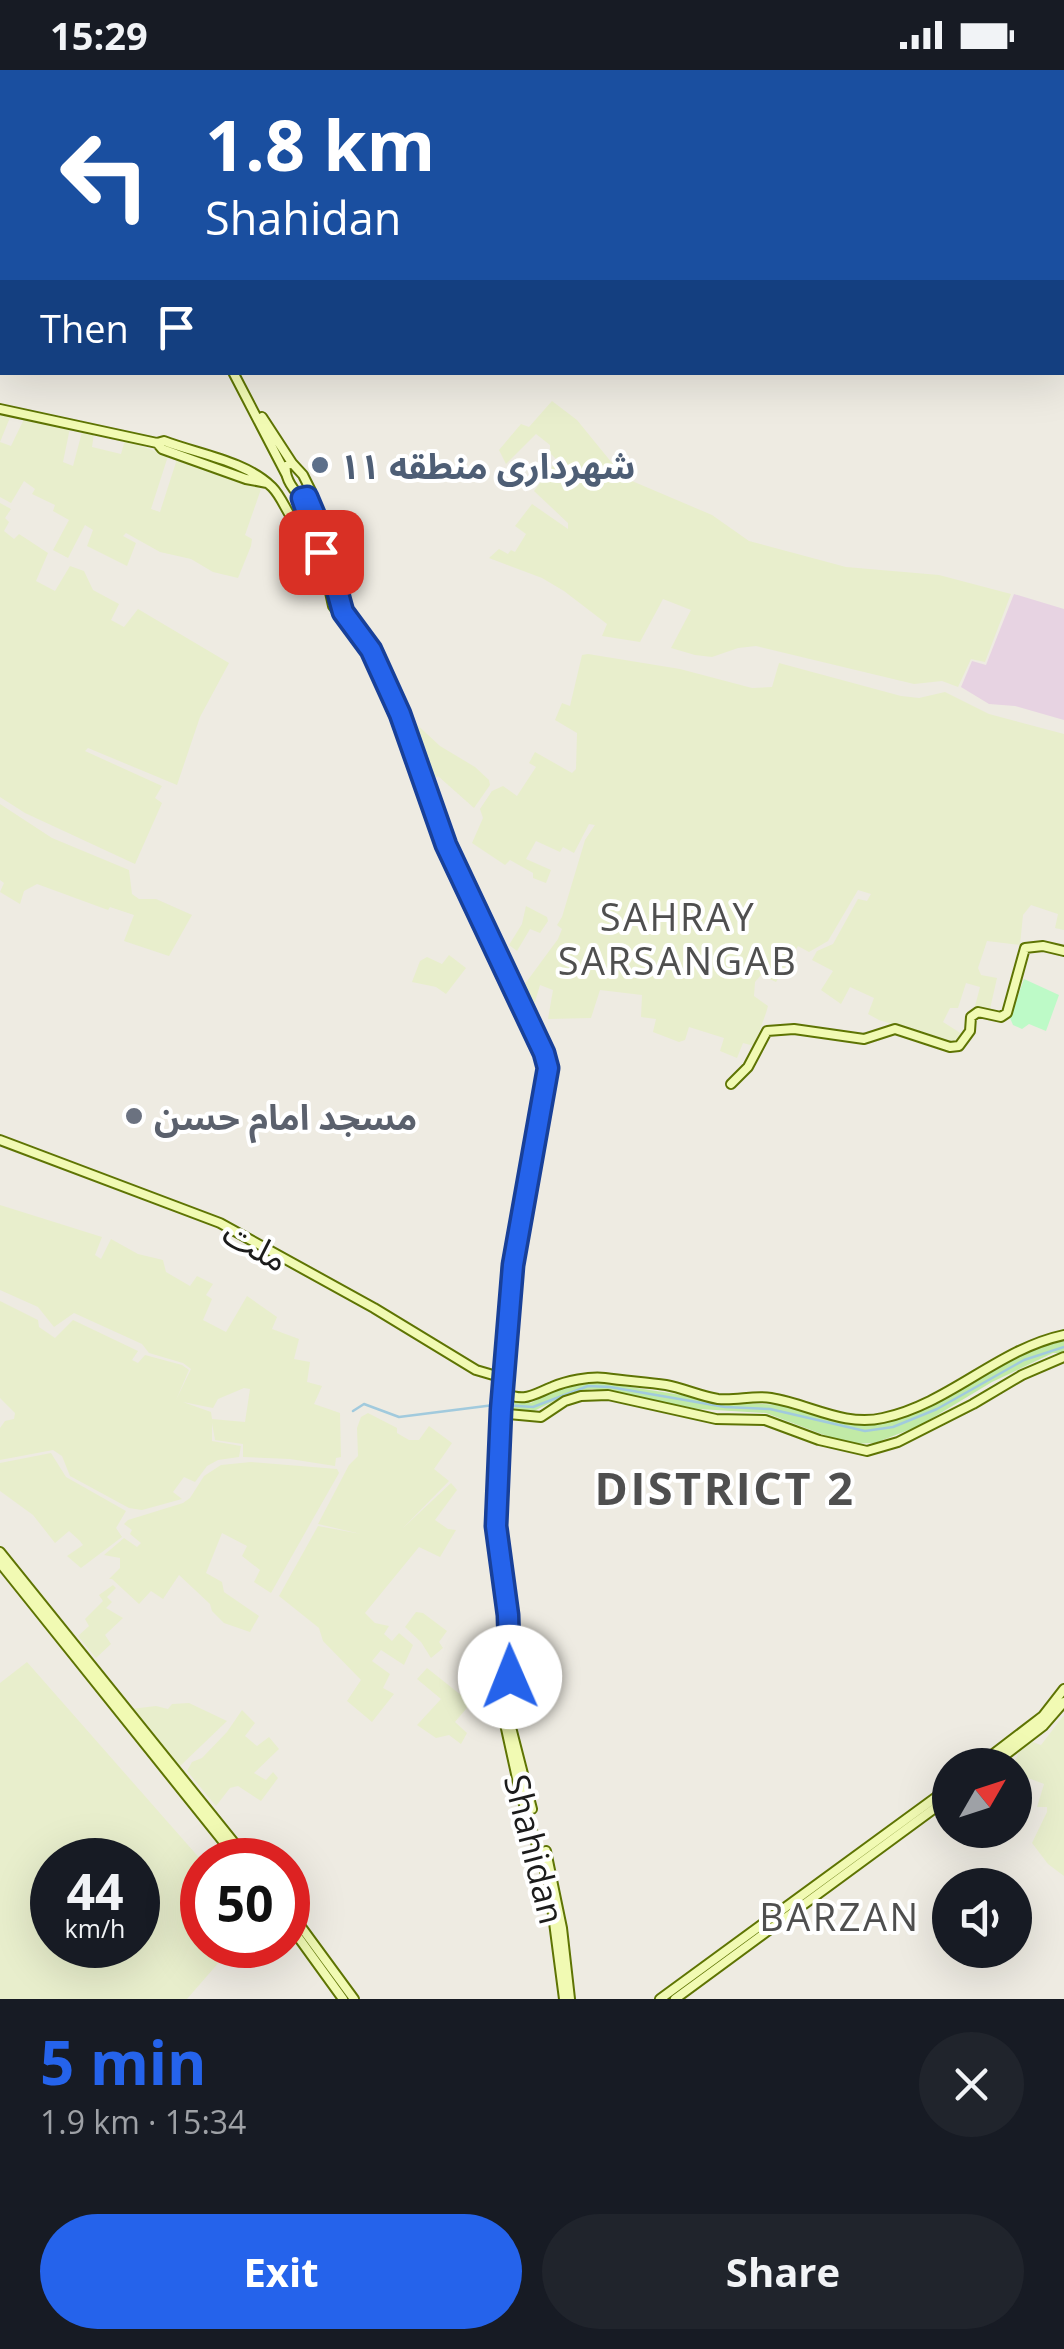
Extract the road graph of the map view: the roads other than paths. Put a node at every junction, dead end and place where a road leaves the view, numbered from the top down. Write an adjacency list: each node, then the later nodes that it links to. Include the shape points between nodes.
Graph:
1 (237, 375): 5 (main road)
2 (238, 375): 4 (main road)
3 (0, 410): 7 (main road, via 164,441 264,478)
4 (292, 463): 5 (main road); 6 (main road, via 309,484)
5 (286, 474): 6 (main road)
6 (304, 497): 8 (main road, Shahidan); 15 (main road, Shahidan, via 320,528 343,612 371,650 446,845 548,1068)
7 (282, 503): 8 (main road, via 298,526); 9 (main road, via 288,522)
8 (312, 522): 9 (main road, Shahidan)
9 (322, 557): 15 (main road, Shahidan, via 333,606 366,651 440,844 543,1068 507,1265)
10 (1064, 950): 11 (main road, via 1029,946 1007,1014 978,1012 958,1046 895,1029 864,1039 764,1033 748,1067)
11 (730, 1084)
12 (0, 1140): 15 (main road, ملت, via 224,1225 476,1370)
13 (1064, 1335): 16 (main road, via 1004,1359 918,1407 877,1420 770,1397 717,1398 600,1377 533,1398)
14 (1064, 1357): 17 (main road, via 898,1442 867,1451 765,1420 716,1419 608,1395 566,1401 542,1416)
15 (501, 1377): 16 (main road, Shahidan); 17 (main road, Shahidan)
16 (503, 1392): 17 (main road, Shahidan)
17 (498, 1414): 34 (main road, Shahidan, via 496,1526 510,1642 510,1724 552,1874)
18 (0, 1552): 24 (main road)
19 (0, 1563): 24 (main road)
20 (1064, 1690): 22 (main road, via 1044,1716)
21 (1064, 1702): 23 (main road)
22 (1002, 1748)
23 (1014, 1748)
24 (193, 1797): 27 (main road); 28 (main road)
25 (932, 1801): 29 (main road)
26 (932, 1810): 29 (main road)
27 (222, 1838)
28 (229, 1838)
29 (758, 1932): 35 (main road); 36 (main road)
30 (310, 1939): 33 (main road)
31 (310, 1953): 32 (main road)
32 (343, 1999)
33 (354, 1999)
34 (567, 1999)
35 (660, 1999)
36 (675, 1999)

